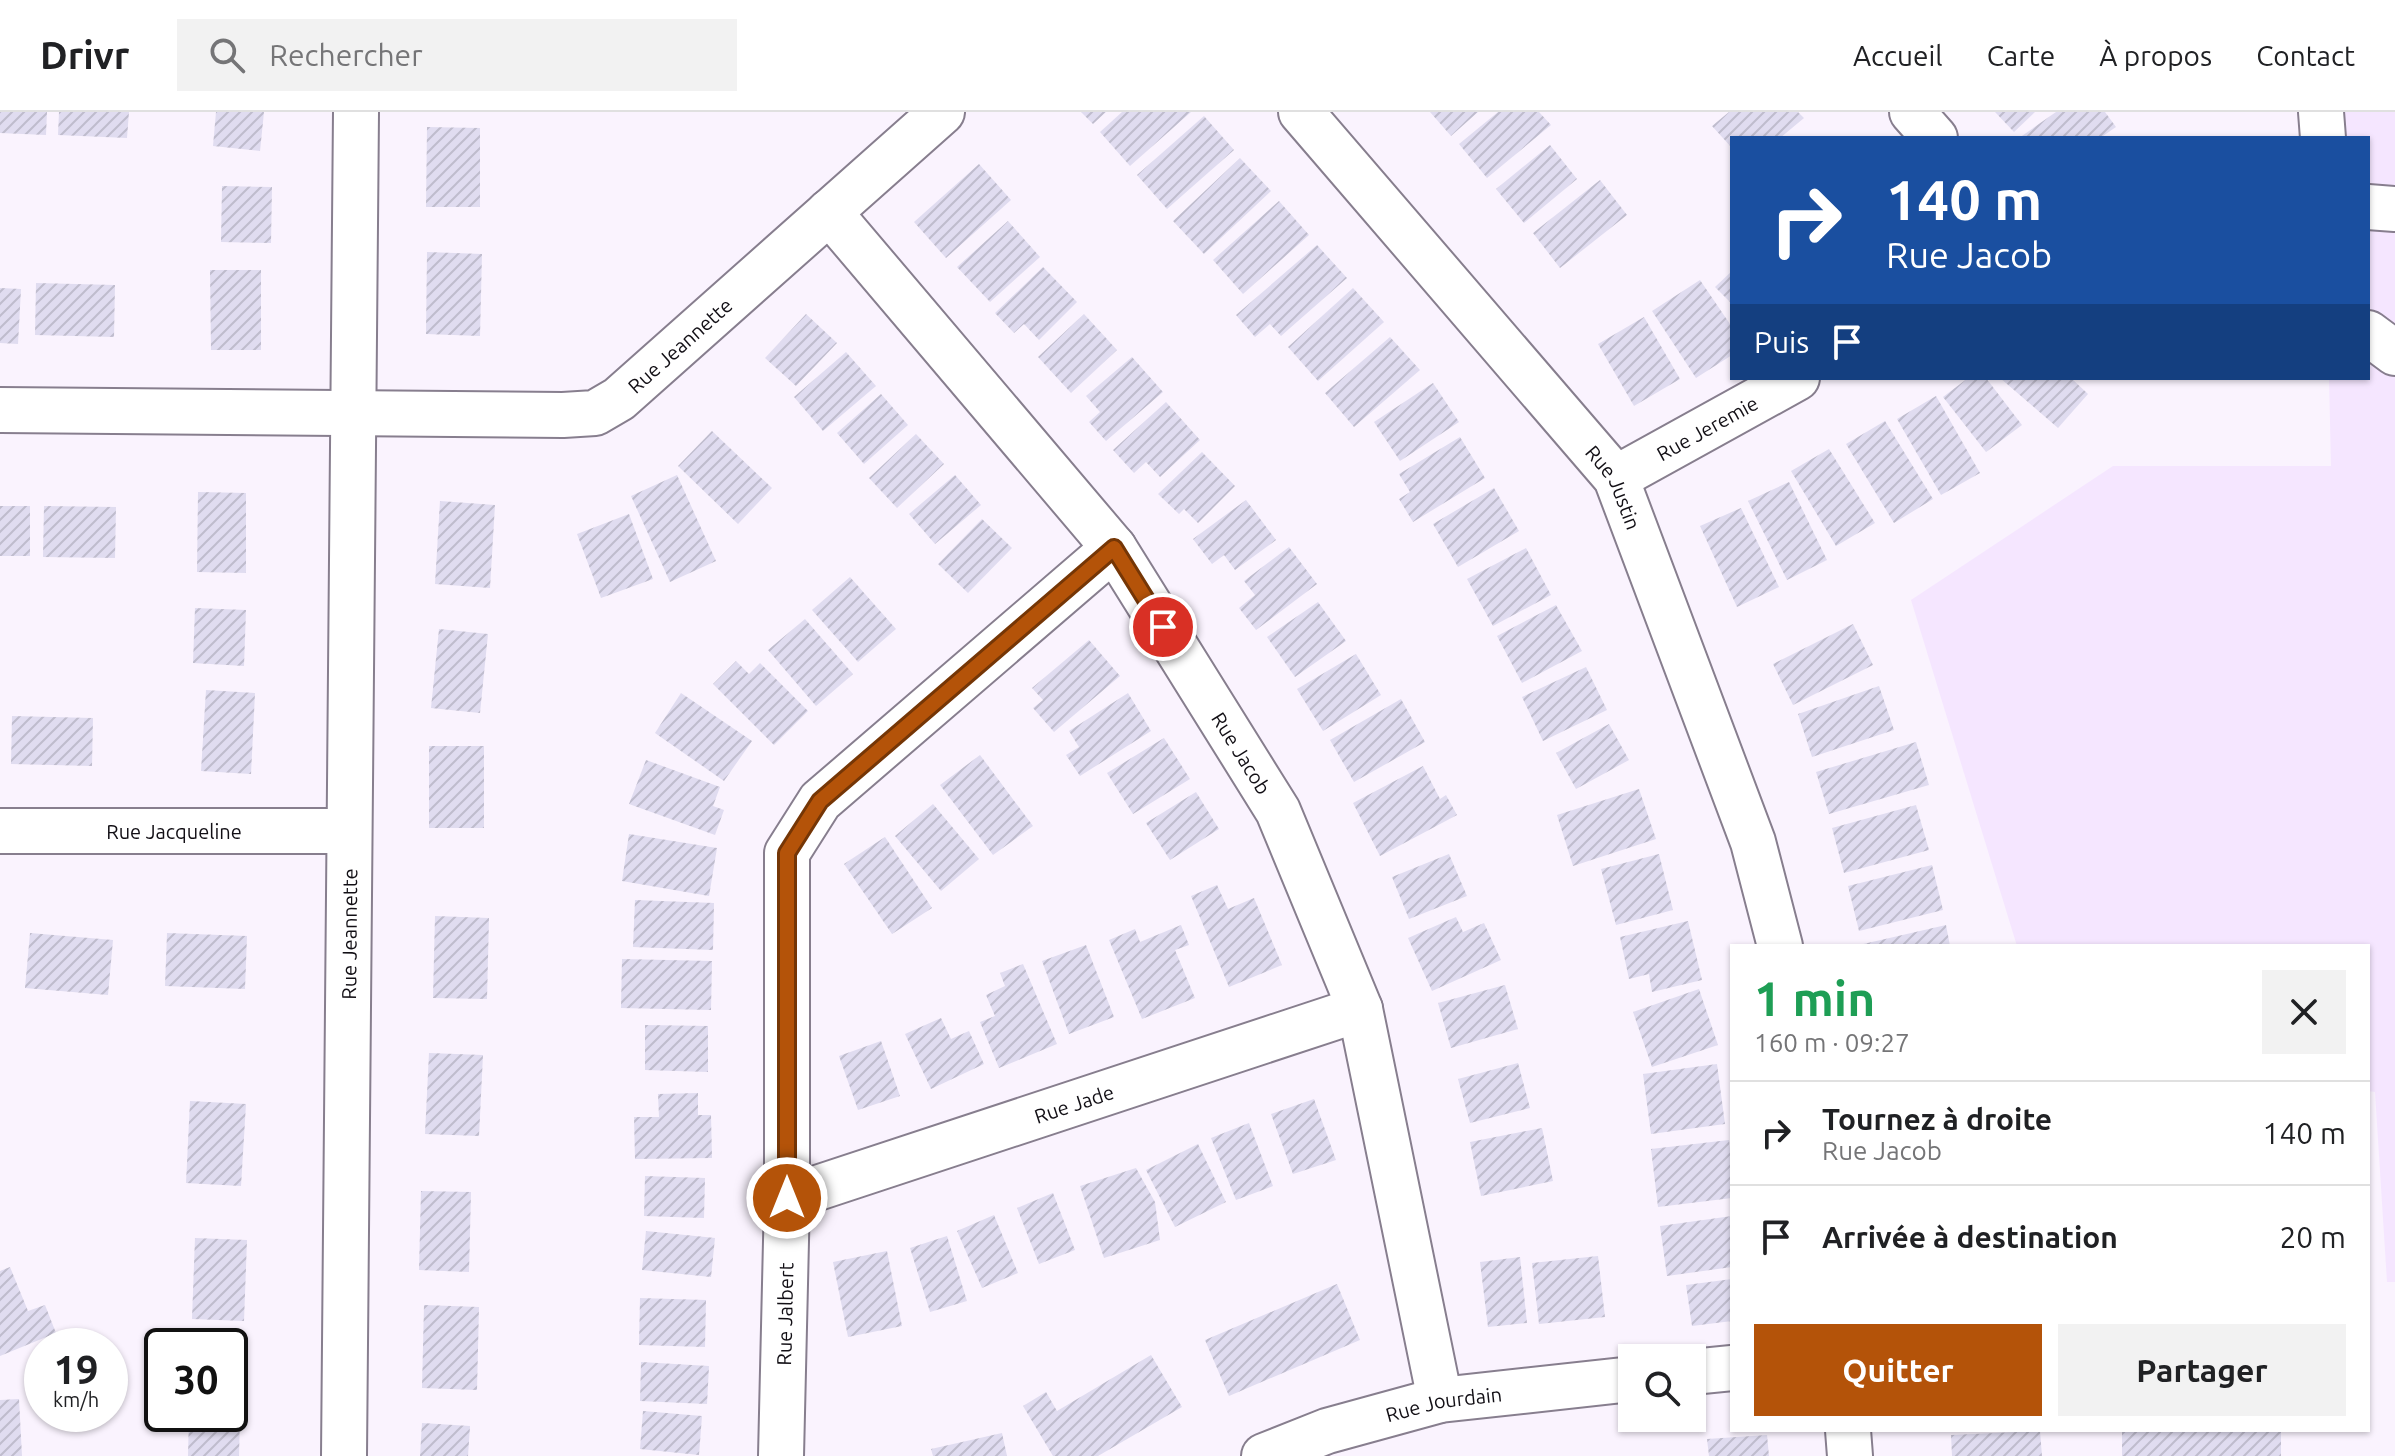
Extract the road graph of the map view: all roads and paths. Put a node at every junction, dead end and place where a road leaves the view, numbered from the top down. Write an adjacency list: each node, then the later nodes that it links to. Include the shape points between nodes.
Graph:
1 (356, 112): 15 (street, Rue Jeannette)
2 (942, 112): 10 (street, Rue Jeannette)
3 (1301, 112): 16 (street, Rue Justin)
4 (1912, 112): 6 (street)
5 (2321, 112): 7 (street)
6 (1933, 136)
7 (2323, 136)
8 (2370, 207): 9 (street)
9 (2395, 209)
10 (829, 212): 15 (street, Rue Jeannette, via 619,399 595,413); 17 (street, Rue Jacob)
11 (2370, 334): 12 (street)
12 (2395, 353)
13 (1793, 380): 16 (street, Rue Jeremie)
14 (0, 410): 15 (street, Rue Jeannette)
15 (353, 412): 19 (street, Rue Jeannette)
16 (1616, 478): 20 (street, Rue Justin, via 1753,842)
17 (1114, 548): 21 (street, Rue Jacob, via 1278,811); 22 (street, Rue Jalbert, via 820,801 787,853)
18 (0, 831): 19 (street, Rue Jacqueline)
19 (349, 831): 28 (street, Rue Jeannette)
20 (1779, 944)
21 (1360, 1009): 22 (street, Rue Jade); 26 (street, Rue Jacob)
22 (787, 1198): 29 (street, Rue Jalbert)
23 (1730, 1368): 24 (street)
24 (1706, 1371)
25 (1618, 1381): 26 (street, Rue Jourdain)
26 (1440, 1400): 30 (street, Rue Jourdain, via 1327,1431)
27 (1848, 1432): 31 (street)
28 (344, 1456)
29 (781, 1456)
30 (1264, 1456)
31 (1850, 1456)

